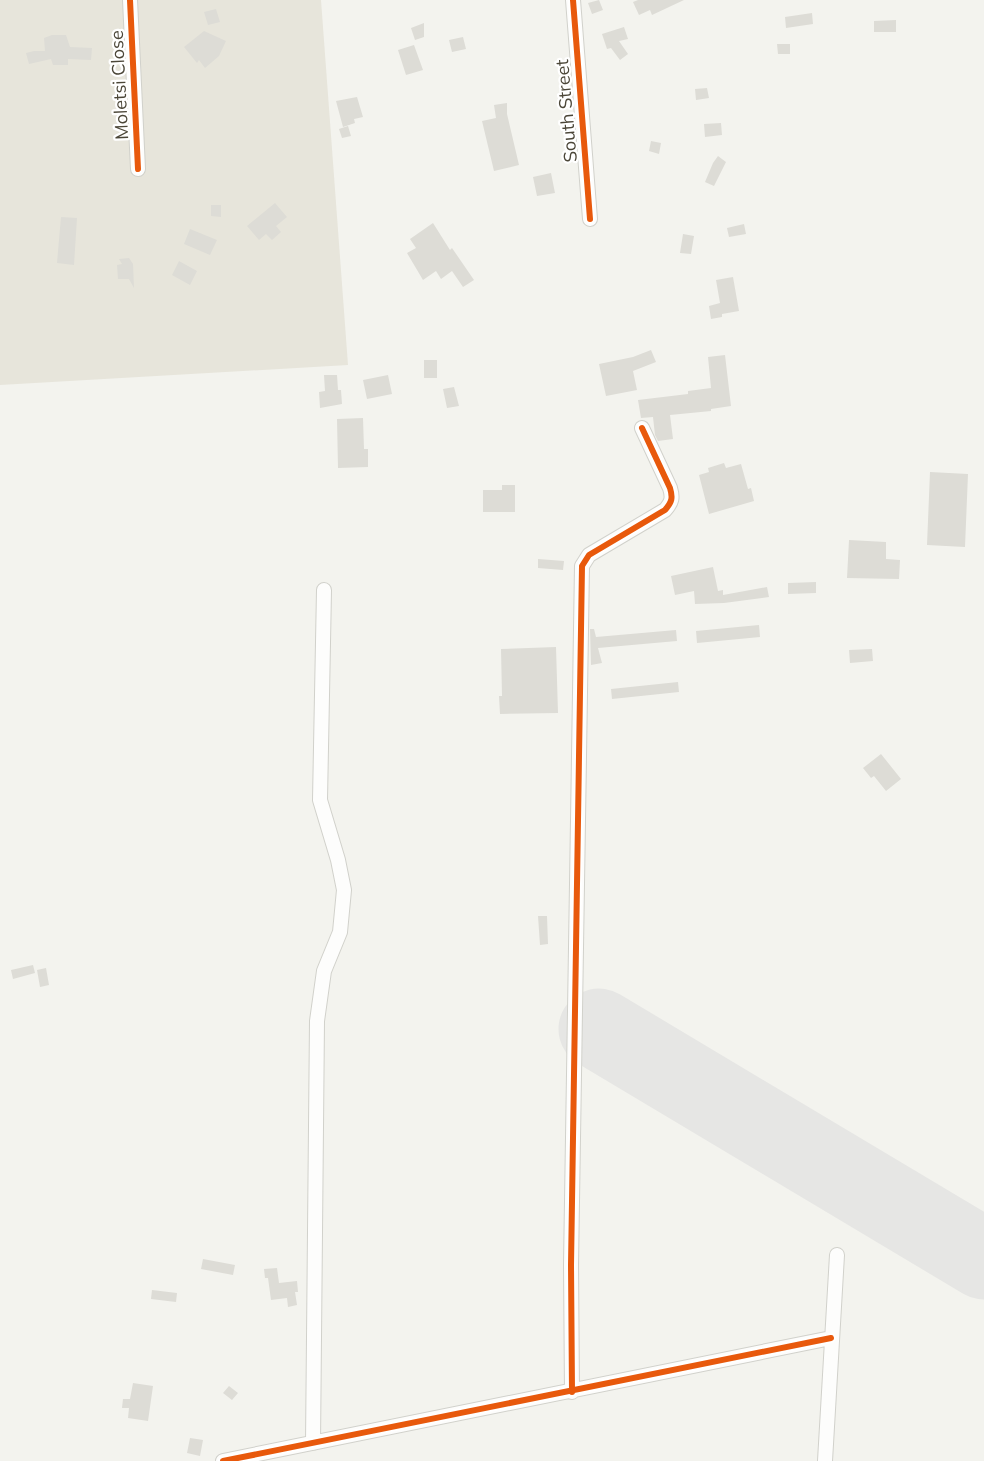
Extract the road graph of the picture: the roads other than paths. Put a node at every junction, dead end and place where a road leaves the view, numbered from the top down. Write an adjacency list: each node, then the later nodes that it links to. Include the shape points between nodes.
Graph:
1 (130, 0): 3 (street, Moletsi Close)
2 (573, 0): 4 (street, South Street)
3 (138, 169)
4 (590, 219)
5 (642, 428): 9 (street, via 670,488 672,501 665,510 589,555 582,566)
6 (324, 590): 10 (street, via 320,800 344,890 340,932 324,971 316,1021)
7 (837, 1255): 8 (street)
8 (831, 1338): 9 (street); 12 (street)
9 (572, 1392): 10 (street)
10 (313, 1443): 11 (street)
11 (224, 1461)
12 (825, 1461)

